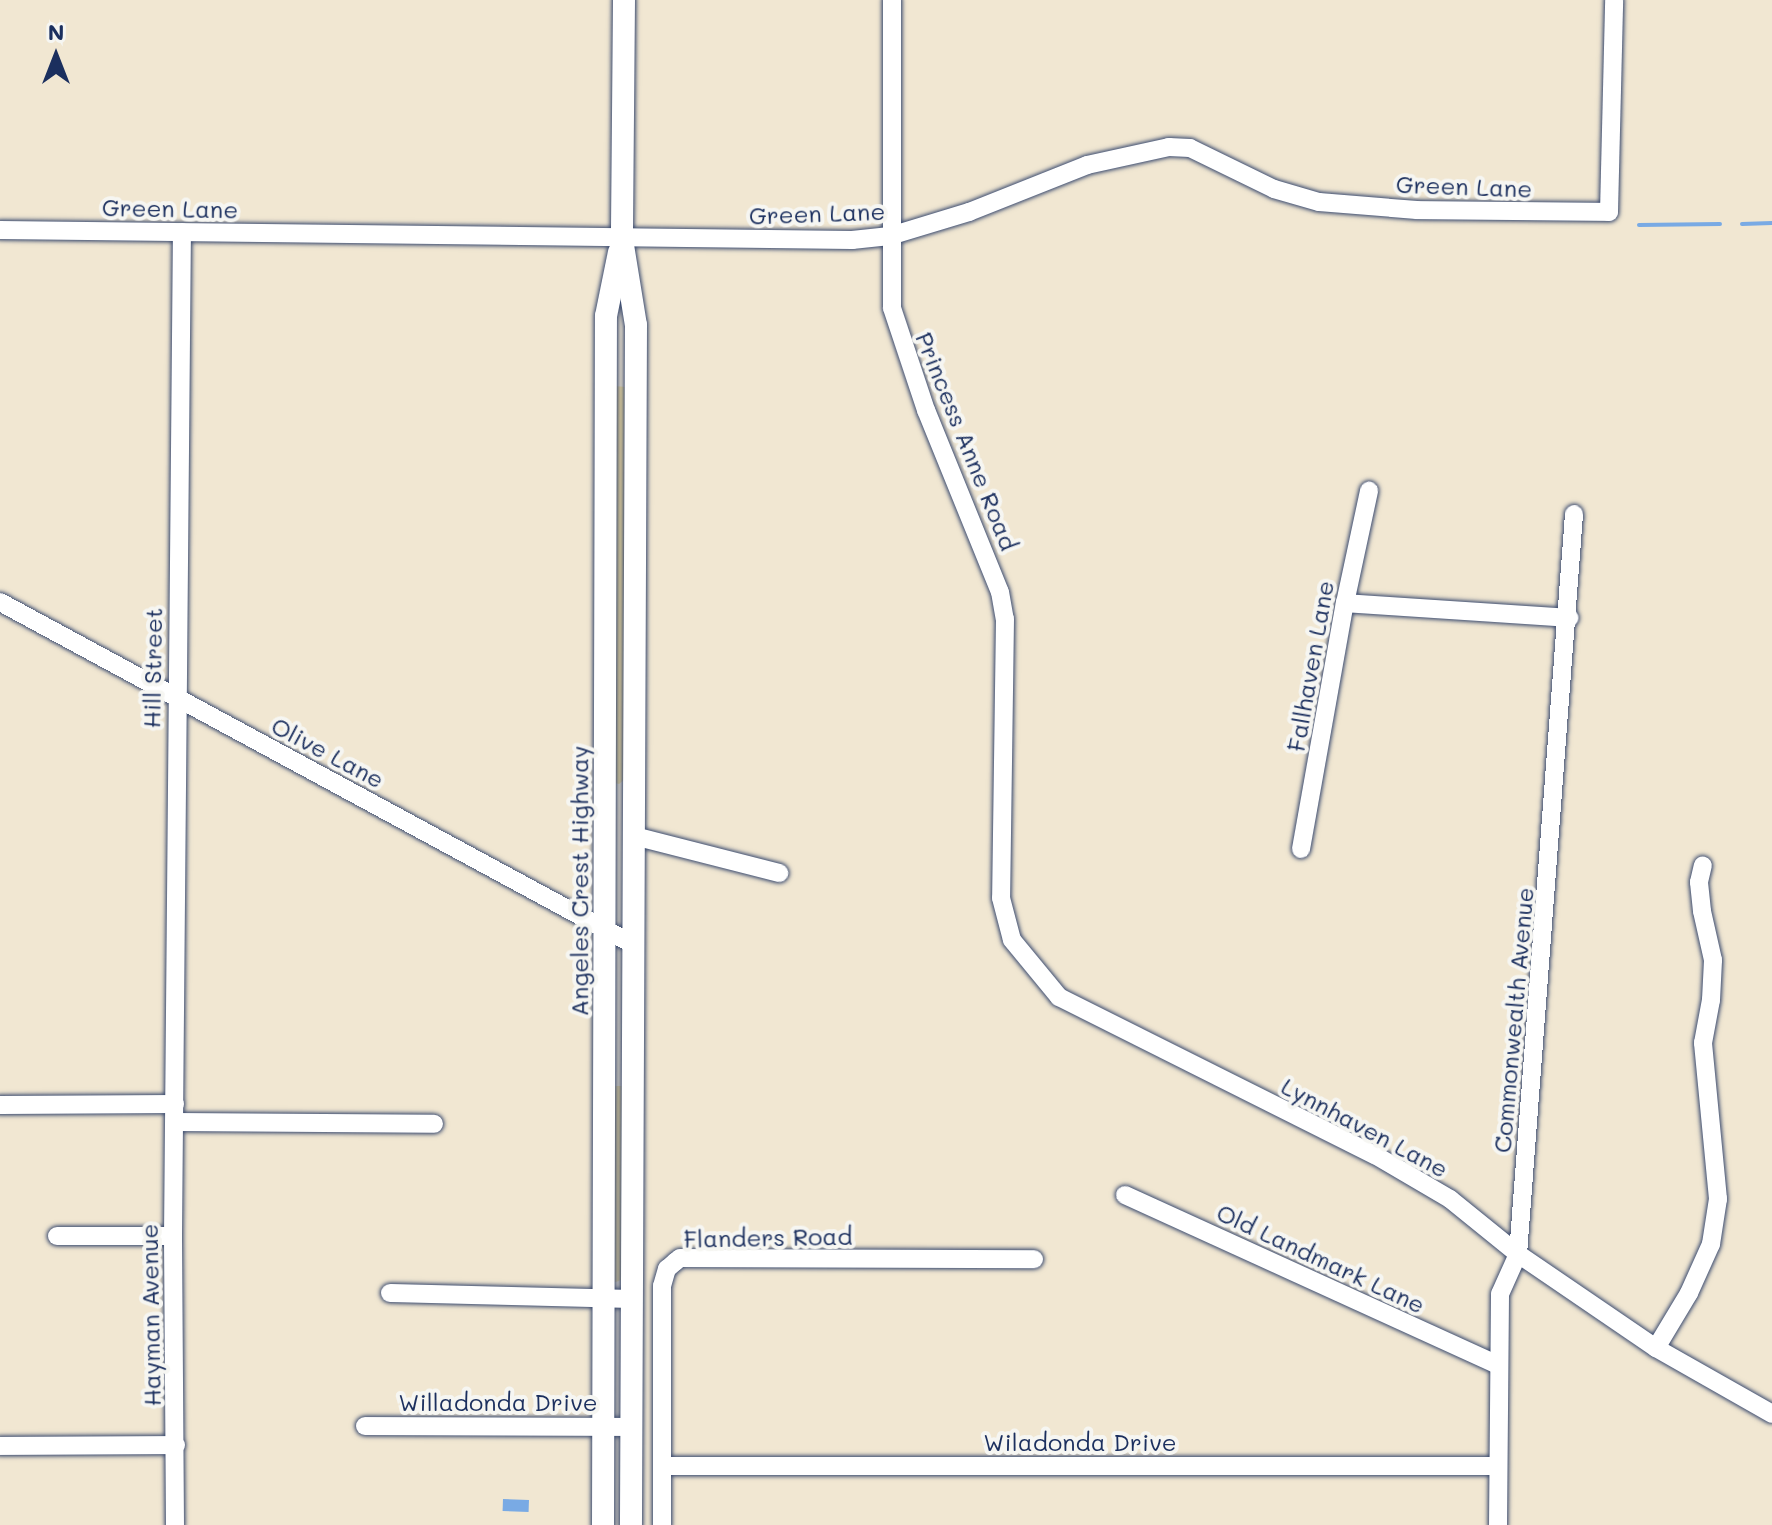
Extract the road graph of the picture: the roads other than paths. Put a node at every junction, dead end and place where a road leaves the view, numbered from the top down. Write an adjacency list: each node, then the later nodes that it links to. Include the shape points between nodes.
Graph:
1 (624, 0): 7 (main road, Angeles Crest Highway)
2 (892, 0): 6 (street, Princess Anne Road)
3 (1614, 0): 6 (street, Green Lane, via 1609,212 1417,210 1319,202 1274,189 1190,148 1169,147 1087,165 969,212)
4 (0, 230): 5 (street, Green Lane)
5 (182, 232): 7 (street, Green Lane); 13 (street, Hill Street)
6 (890, 236): 7 (street, Green Lane); 18 (street, Princess Anne Road, via 896,328 1000,592 1005,619)
7 (622, 239): 14 (main road, Angeles Crest Highway, via 636,325); 19 (main road, Angeles Crest Highway, via 606,316)
8 (1369, 491): 11 (street, Fallhaven Lane)
9 (1574, 514): 12 (street, Commonwealth Avenue)
10 (0, 602): 13 (street, Olive Lane)
11 (1345, 603): 12 (street); 15 (street, Fallhaven Lane)
12 (1569, 618): 27 (street, Commonwealth Avenue)
13 (176, 697): 19 (street, Olive Lane); 22 (street, Hill Street)
14 (634, 836): 17 (street); 20 (main road, Angeles Crest Highway)
15 (1301, 849)
16 (1703, 865): 32 (street, via 1702,911 1713,960 1703,1043 1718,1199 1711,1244)
17 (779, 873)
18 (1001, 898): 27 (street, Lynnhaven Lane, via 1012,940 1059,997 1375,1155 1450,1199)
19 (605, 930): 20 (street, Olive Lane); 31 (main road, Angeles Crest Highway)
20 (634, 945): 30 (main road, Angeles Crest Highway)
21 (0, 1105): 22 (street)
22 (175, 1113): 23 (street); 26 (street, Hayman Avenue)
23 (434, 1124)
24 (1125, 1195): 33 (street, Old Landmark Lane)
25 (57, 1236): 26 (street)
26 (173, 1236): 38 (street, Hayman Avenue)
27 (1518, 1254): 32 (street, Lynnhaven Lane); 33 (street, Commonwealth Avenue, via 1500,1294)
28 (1034, 1259): 40 (street, Flanders Road, via 680,1258 667,1269 662,1286)
29 (390, 1293): 31 (street)
30 (633, 1299): 31 (street); 37 (main road, Angeles Crest Highway)
31 (604, 1300): 36 (main road, Angeles Crest Highway)
32 (1656, 1348): 34 (street, Lynnhaven Lane)
33 (1498, 1365): 41 (street, Commonwealth Avenue)
34 (1772, 1414)
35 (365, 1426): 36 (street, Willadonda Drive)
36 (603, 1426): 37 (street, Willadonda Drive); 43 (main road, Angeles Crest Highway)
37 (632, 1427): 44 (main road, Angeles Crest Highway)
38 (176, 1445): 39 (street); 42 (street, Hayman Avenue)
39 (0, 1446)
40 (662, 1466): 41 (street, Wiladonda Drive); 45 (street, Flanders Road)
41 (1498, 1466): 46 (street, Commonwealth Avenue)
42 (175, 1525)
43 (603, 1525)
44 (631, 1525)
45 (662, 1525)
46 (1498, 1525)

